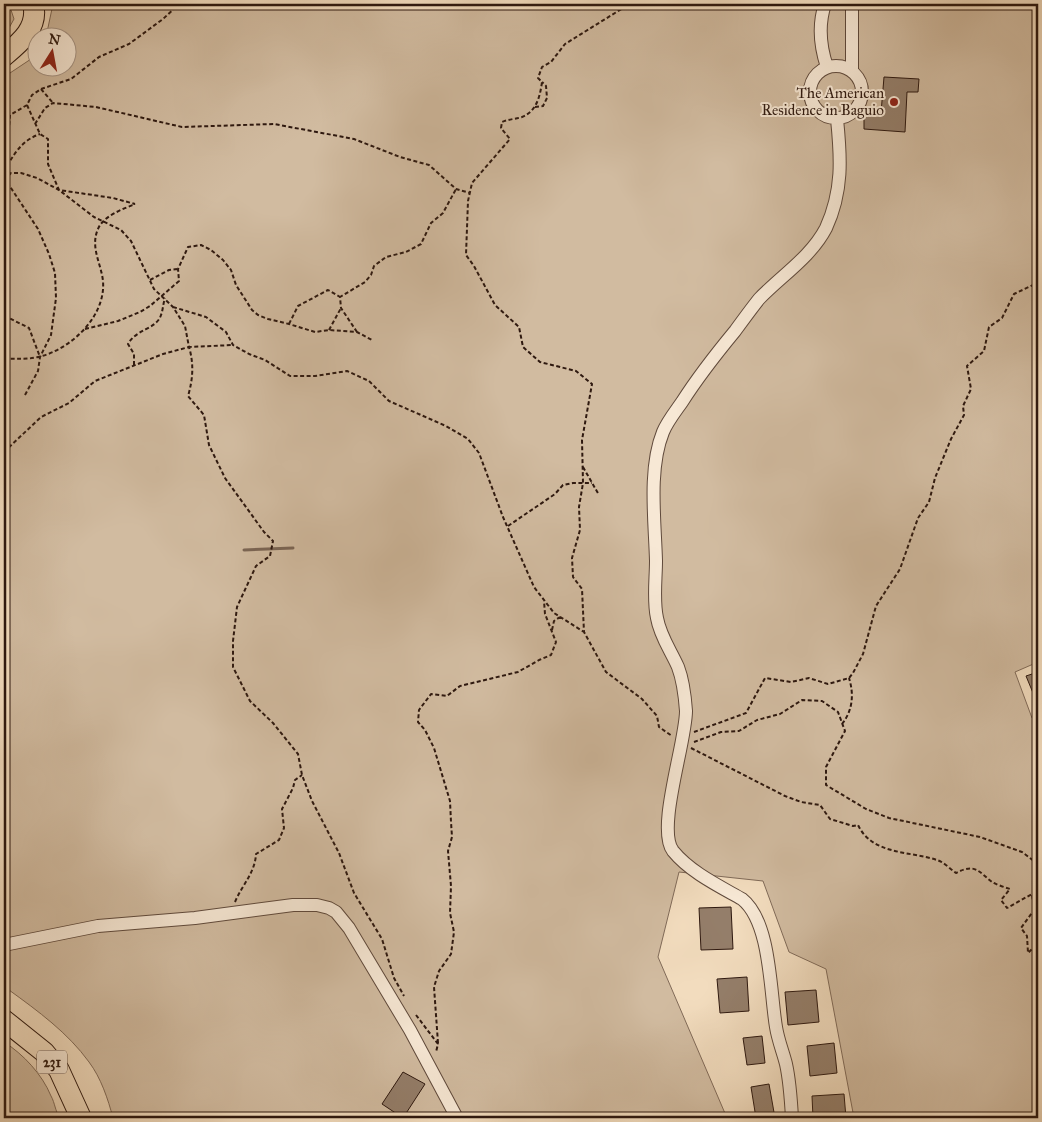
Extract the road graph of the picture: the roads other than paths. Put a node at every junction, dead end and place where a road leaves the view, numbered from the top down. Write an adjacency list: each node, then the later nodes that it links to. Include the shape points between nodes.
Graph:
1 (33, 4): 4 (main road, via 32,27)
2 (825, 4): 5 (street, via 820,25)
3 (852, 4): 6 (street)
4 (4, 56)
5 (827, 67): 6 (street, via 844,67); 7 (street, via 813,79 810,97 820,113)
6 (852, 71): 7 (street, via 859,79 861,100 856,110)
7 (837, 119): 12 (street, via 840,179 826,228 814,245 760,299 698,377 663,431 653,492 656,617 663,640 678,667 686,714 668,827 669,842 674,852 689,866 749,905 758,920 765,947 776,1029 790,1084)
8 (4, 945): 11 (street, via 98,926 293,905 317,905 336,912 349,928 410,1030)
9 (4, 1020): 10 (main road, 231, via 44,1052 59,1070)
10 (81, 1118)
11 (457, 1118)
12 (792, 1118)

